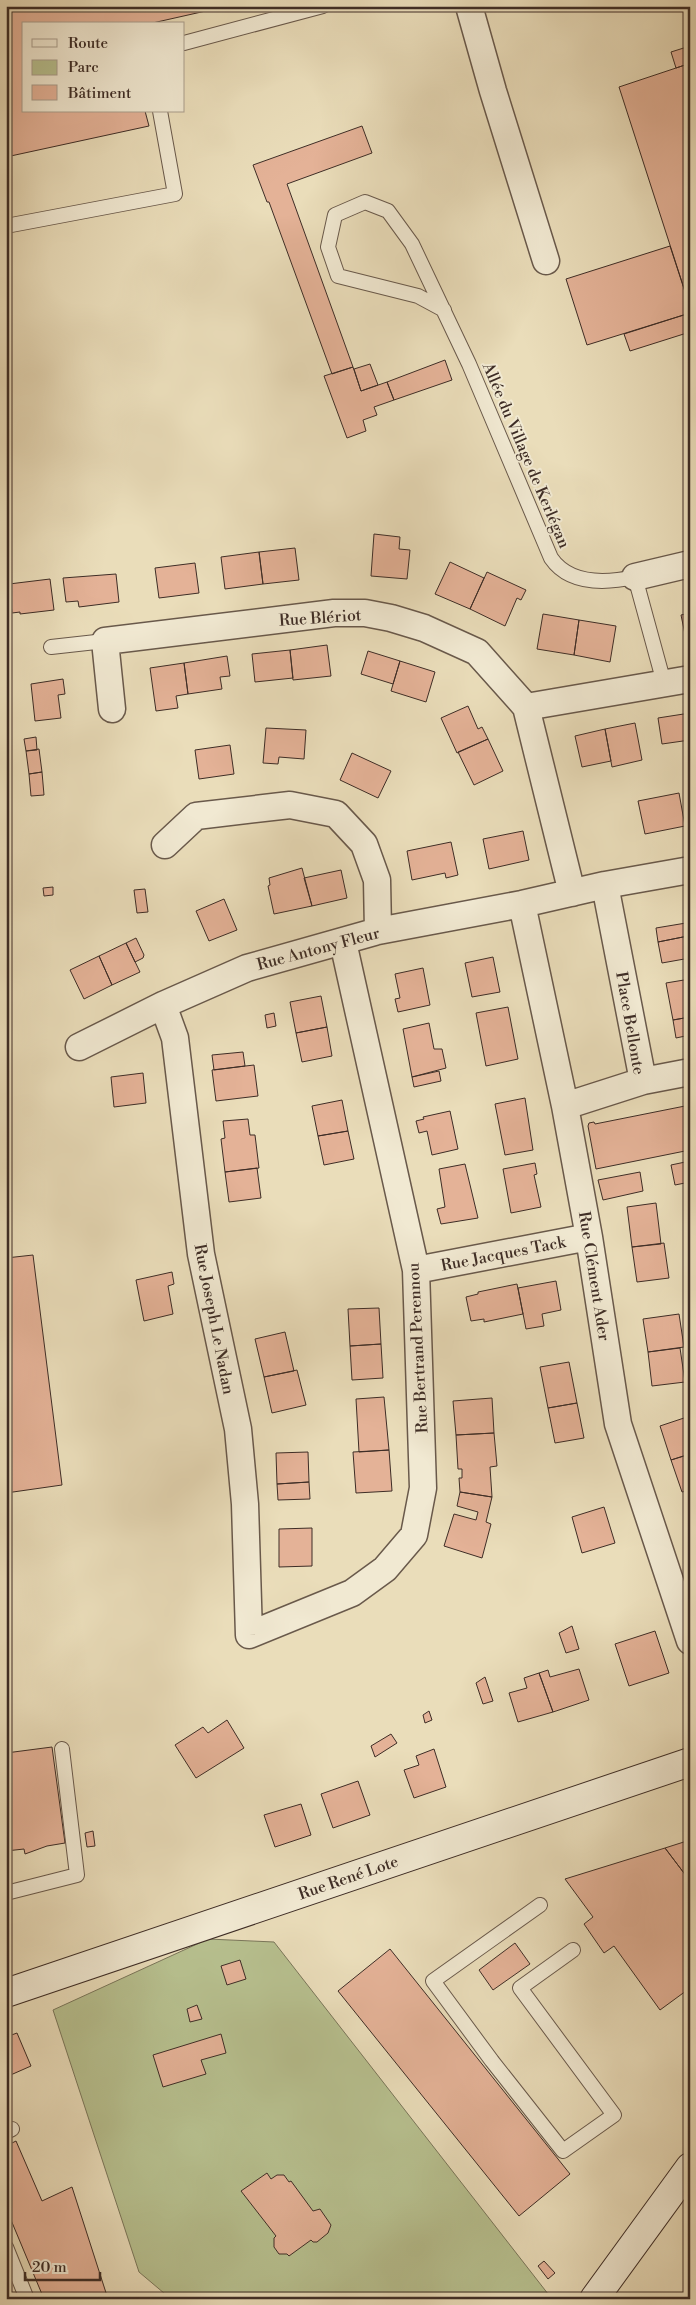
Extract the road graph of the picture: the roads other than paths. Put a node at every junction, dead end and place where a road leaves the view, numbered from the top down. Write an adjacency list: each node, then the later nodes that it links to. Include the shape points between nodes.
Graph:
1 (323, 6): 3 (lane)
2 (469, 6): 6 (street)
3 (185, 43)
4 (160, 112): 5 (lane, via 175,194)
5 (6, 226)
6 (546, 261)
7 (444, 310): 7 (lane, Allée du Village de Kerlégan, via 418,296 338,276 328,247 335,215 365,202 388,211 412,244); 9 (lane, Allée du Village de Kerlégan, via 556,565 580,578 610,582)
8 (690, 564): 9 (street)
9 (635, 576): 13 (lane)
10 (105, 641): 11 (lane); 14 (street, Rue Blériot, via 334,613 365,613 424,628 477,652); 15 (street)
11 (51, 647)
12 (690, 679): 13 (street)
13 (664, 683): 14 (street)
14 (526, 707): 19 (street)
15 (112, 709)
16 (165, 845): 21 (street, via 196,816 290,805 336,814 364,844 377,880)
17 (690, 870): 18 (street, Rue Antony Fleur)
18 (605, 885): 19 (street, Rue Antony Fleur); 26 (street, Place Bellonte)
19 (572, 893): 20 (street, Rue Antony Fleur)
20 (522, 904): 21 (street, Rue Antony Fleur); 27 (street, Rue Clément Ader)
21 (378, 931): 22 (street, Rue Antony Fleur)
22 (343, 942): 23 (street, Rue Antony Fleur, via 247,968); 29 (street, Rue Bertrand Perennou)
23 (163, 1005): 24 (street, Rue Antony Fleur); 30 (street, Rue Joseph Le Nadan, via 175,1038 201,1254 238,1429 246,1504)
24 (79, 1047)
25 (690, 1072): 26 (street)
26 (643, 1081): 27 (street, Place Bellonte)
27 (565, 1106): 28 (street, Rue Clément Ader)
28 (589, 1237): 29 (street, Rue Jacques Tack); 31 (street, Rue Clément Ader, via 618,1424)
29 (416, 1270): 30 (street, Rue Bertrand Perennou, via 422,1488 414,1535 385,1569 352,1593)
30 (249, 1634)
31 (690, 1641)
32 (62, 1749): 34 (lane, via 77,1875)
33 (690, 1762): 37 (main road, Rue René Lote)
34 (6, 1893)
35 (540, 1905): 36 (lane, via 433,1981 563,2151 614,2115 520,1988)
36 (573, 1950)
37 (6, 1993)
38 (687, 2177): 41 (main road)
39 (6, 2246): 40 (lane)
40 (27, 2299)
41 (594, 2299)

